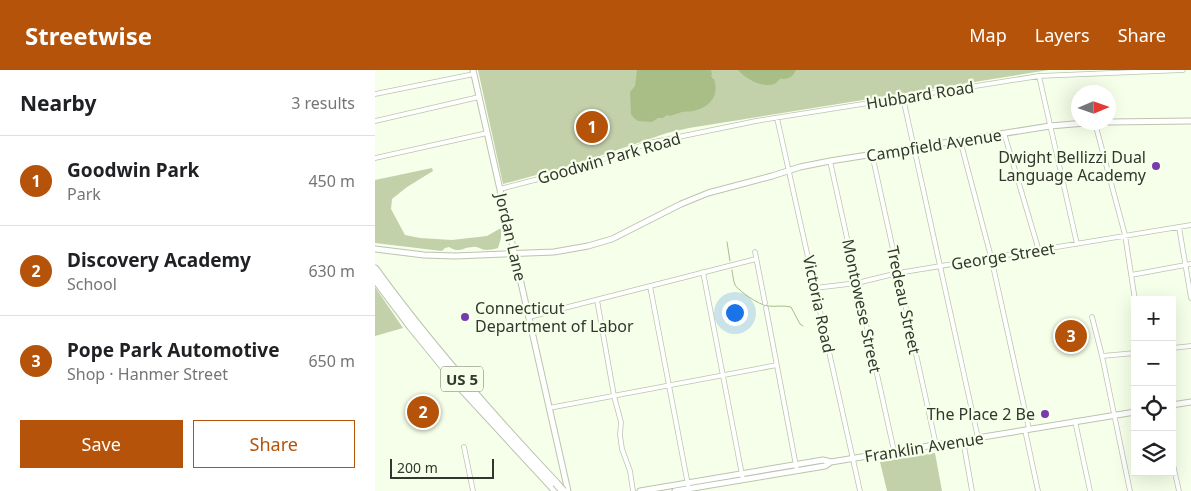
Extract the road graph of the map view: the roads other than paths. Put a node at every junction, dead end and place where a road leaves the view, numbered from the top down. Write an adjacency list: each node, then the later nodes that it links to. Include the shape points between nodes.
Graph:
1 (1183, 70): 3 (street, Hubbard Road)
2 (474, 72): 4 (street); 5 (main road, Jordan Lane)
3 (1039, 76): 6 (street, Hubbard Road); 12 (street)
4 (375, 94)
5 (479, 97): 8 (street); 14 (main road, Jordan Lane)
6 (903, 98): 7 (street, Hubbard Road); 17 (street)
7 (777, 118): 21 (street, Victoria Road); 22 (street, Goodwin Park Road, via 649,143 573,170)
8 (375, 121)
9 (1191, 121): 10 (main road)
10 (1116, 122)
11 (1071, 124): 12 (main road, Campfield Avenue)
12 (1050, 126): 15 (main road, Campfield Avenue); 26 (street)
13 (1098, 130): 25 (street)
14 (487, 133): 19 (street); 22 (main road, Jordan Lane)
15 (1004, 134): 16 (main road, Campfield Avenue); 28 (street)
16 (960, 140): 17 (main road, Campfield Avenue); 31 (street)
17 (914, 148): 18 (main road, Campfield Avenue); 35 (street)
18 (872, 154): 20 (main road, Campfield Avenue); 38 (street, Tredeau Street)
19 (375, 158)
20 (830, 161): 21 (main road, Campfield Avenue); 41 (street, Montowese Street)
21 (789, 170): 30 (main road, Campfield Avenue, via 708,193 612,239 554,252); 43 (street, Victoria Road)
22 (500, 188): 30 (main road, Jordan Lane)
23 (1191, 225): 24 (street, George Street)
24 (1179, 227): 25 (street, George Street); 34 (street)
25 (1125, 235): 26 (street, George Street); 39 (street)
26 (1077, 244): 28 (street, George Street)
27 (375, 249): 30 (main road, Campfield Avenue, via 445,256)
28 (1039, 250): 31 (street, George Street)
29 (755, 252): 32 (street)
30 (515, 254): 47 (main road, Jordan Lane)
31 (991, 257): 35 (street, George Street); 63 (street)
32 (756, 259): 37 (street); 53 (street)
33 (1191, 264): 34 (street)
34 (1186, 265): 39 (street); 45 (street)
35 (940, 266): 38 (street, George Street); 64 (street)
36 (375, 269): 75 (highway, US 5, via 418,326)
37 (703, 272): 42 (street); 54 (street)
38 (898, 273): 41 (street, George Street); 66 (street, Tredeau Street)
39 (1131, 274): 44 (street)
40 (375, 279): 75 (highway, US 5, via 460,387)
41 (857, 283): 43 (street, George Street); 68 (street, Montowese Street)
42 (650, 286): 46 (street); 55 (street)
43 (815, 288): 69 (street, Victoria Road)
44 (1134, 296)
45 (1191, 298)
46 (597, 300): 47 (street); 56 (street)
47 (529, 317): 59 (main road, Jordan Lane)
48 (1092, 317): 52 (street)
49 (1191, 346): 50 (street)
50 (1176, 348)
51 (1131, 353): 52 (street)
52 (1102, 356): 61 (street)
53 (777, 365): 54 (street); 70 (street)
54 (723, 375): 55 (street); 72 (street)
55 (669, 385): 56 (street); 74 (street)
56 (614, 396): 59 (street); 79 (street, via 621,422 622,449 631,471)
57 (1191, 402): 58 (main road)
58 (1176, 405)
59 (549, 408): 73 (main road, Jordan Lane)
60 (1131, 413): 61 (main road, Franklin Avenue)
61 (1114, 415): 62 (main road, Franklin Avenue); 86 (street)
62 (1075, 422): 63 (main road, Franklin Avenue); 85 (street)
63 (1027, 430): 64 (main road, Franklin Avenue); 84 (street)
64 (979, 438): 65 (main road, Franklin Avenue)
65 (963, 440): 66 (main road, Franklin Avenue); 83 (street)
66 (936, 444): 68 (main road, Franklin Avenue)
67 (464, 447): 76 (street)
68 (894, 452): 69 (main road, Franklin Avenue)
69 (853, 458): 70 (main road, Franklin Avenue, via 831,462 827,466); 82 (street, Victoria Road)
70 (797, 468): 72 (main road, Franklin Avenue)
71 (1176, 476): 87 (street)
72 (743, 477): 74 (main road, Franklin Avenue)
73 (565, 479): 77 (main road); 78 (main road, Jordan Lane)
74 (688, 486): 80 (main road); 81 (main road)
75 (554, 487): 77 (highway, US 5, bridge)
76 (473, 491)
77 (561, 491)
78 (568, 491)
79 (633, 491)
80 (640, 491)
81 (675, 491)
82 (860, 491)
83 (972, 491)
84 (1038, 491)
85 (1090, 491)
86 (1131, 491)
87 (1179, 491)

